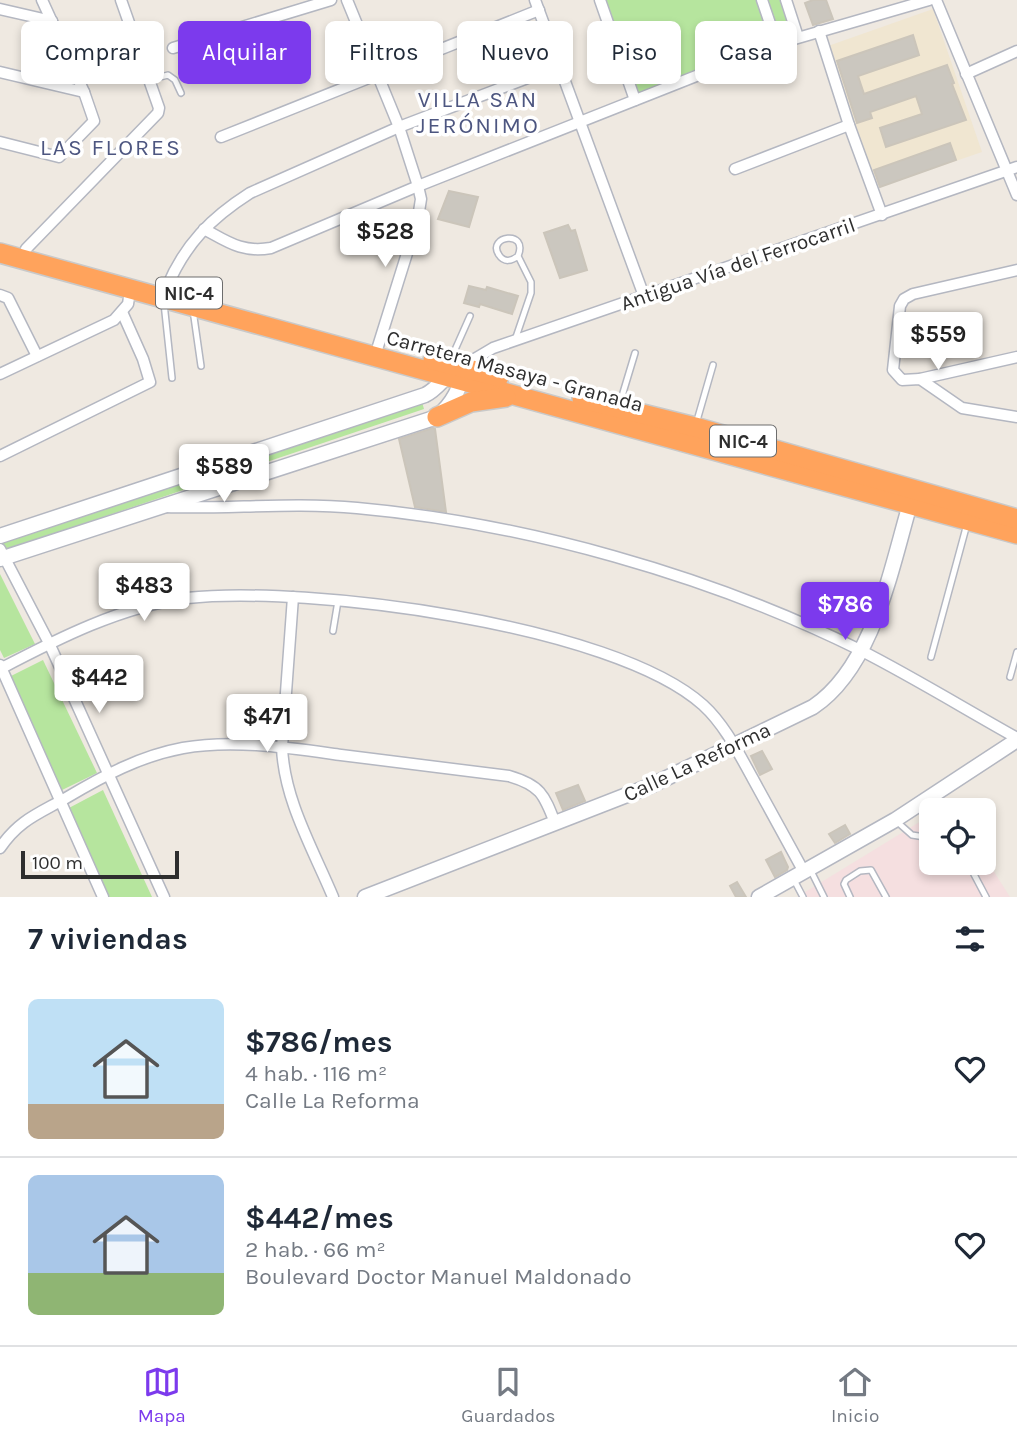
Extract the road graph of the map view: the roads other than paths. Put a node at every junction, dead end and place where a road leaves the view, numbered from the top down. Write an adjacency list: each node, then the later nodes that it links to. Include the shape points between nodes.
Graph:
1 (42, 0): 12 (street)
2 (121, 0): 13 (street)
3 (331, 0): 19 (street)
4 (346, 0): 14 (street)
5 (600, 0): 33 (street)
6 (762, 0): 15 (street)
7 (786, 0): 17 (street)
8 (929, 0): 16 (street)
9 (936, 0): 22 (street)
10 (537, 5): 18 (street)
11 (0, 9): 12 (street)
12 (52, 21)
13 (128, 21)
14 (355, 21)
15 (770, 21)
16 (819, 31): 17 (street); 35 (street)
17 (798, 37)
18 (443, 46)
19 (173, 48)
20 (1017, 51): 22 (street)
21 (0, 72): 31 (street)
22 (965, 74): 40 (street)
23 (164, 76): 32 (lane, via 175,79)
24 (695, 77): 33 (street)
25 (81, 84): 31 (street)
26 (150, 84): 46 (street, via 159,108 156,118)
27 (355, 84): 37 (street)
28 (382, 84): 36 (street)
29 (510, 84): 36 (street)
30 (566, 84): 34 (street)
31 (85, 92): 38 (street, via 94,121 59,157)
32 (181, 93)
33 (635, 100): 34 (street)
34 (581, 122): 41 (street); 53 (street)
35 (849, 125): 39 (street); 43 (street)
36 (399, 127): 41 (street); 44 (street, via 250,192)
37 (221, 137)
38 (0, 142)
39 (736, 169)
40 (1013, 169): 42 (street); 43 (street, Antigua Vía del Ferrocarril)
41 (418, 186): 44 (street, via 271,248 240,248); 58 (street, via 418,218)
42 (1017, 195)
43 (882, 215): 53 (street, Antigua Vía del Ferrocarril)
44 (204, 229): 51 (street, via 177,263)
45 (0, 242): 46 (highway, Carretera Masaya - Granada / NIC-4)
46 (26, 249): 51 (highway, Carretera Masaya - Granada / NIC-4)
47 (0, 253): 50 (highway, Carretera Masaya - Granada / NIC-4)
48 (518, 256): 48 (lane, via 519,243 514,239 508,237 497,245 500,258 513,261); 57 (lane, via 531,282 531,293)
49 (1017, 270): 67 (street, via 904,299 893,370 902,380)
50 (131, 291): 51 (highway, Carretera Masaya - Granada / NIC-4); 55 (street)
51 (166, 293): 54 (highway, Carretera Masaya - Granada / NIC-4); 58 (highway, Carretera Masaya - Granada / NIC-4); 66 (lane)
52 (0, 295): 60 (street, via 8,298)
53 (644, 296): 57 (street, Antigua Vía del Ferrocarril)
54 (193, 307): 58 (highway, Carretera Masaya - Granada / NIC-4); 63 (lane)
55 (122, 312): 60 (street); 73 (street, via 150,382)
56 (470, 316): 64 (lane)
57 (515, 340): 64 (street, Antigua Vía del Ferrocarril)
58 (377, 350): 64 (highway, Carretera Masaya - Granada / NIC-4)
59 (635, 353): 69 (lane)
60 (37, 356): 65 (street)
61 (1017, 357): 67 (street)
62 (713, 365): 72 (lane)
63 (201, 366)
64 (454, 372): 68 (highway, Carretera Masaya - Granada / NIC-4); 69 (highway, Carretera Masaya - Granada / NIC-4); 70 (street, via 449,406); 79 (street, via 425,395)
65 (0, 374)
66 (172, 378)
67 (920, 379): 71 (street, via 962,408)
68 (523, 397): 70 (highway, via 471,402); 74 (highway, Carretera Masaya - Granada / NIC-4)
69 (618, 409): 72 (highway, Carretera Masaya - Granada / NIC-4)
70 (437, 417): 75 (street)
71 (1017, 417)
72 (695, 427): 76 (highway, Carretera Masaya - Granada / NIC-4)
73 (0, 456)
74 (910, 503): 77 (highway, Carretera Masaya - Granada / NIC-4); 85 (street, Calle La Reforma, via 878,608)
75 (156, 507): 80 (street); 85 (street, via 356,508 498,529 693,581)
76 (1017, 519)
77 (968, 521): 78 (highway, Carretera Masaya - Granada / NIC-4); 87 (lane)
78 (1017, 534)
79 (0, 536)
80 (1, 555): 84 (street)
81 (293, 597): 82 (street); 84 (street, via 245,595 164,602); 92 (street)
82 (338, 601): 83 (lane); 91 (street, via 534,633 620,659 676,686 703,705)
83 (333, 631)
84 (49, 643): 88 (street); 93 (street)
85 (860, 650): 90 (street); 91 (street, Calle La Reforma, via 828,697)
86 (1017, 652): 89 (lane)
87 (931, 657)
88 (0, 668): 94 (street)
89 (1010, 677)
90 (1017, 739): 95 (street)
91 (735, 746): 96 (street, Calle La Reforma, via 650,786); 99 (street)
92 (282, 747): 93 (street, via 183,748); 96 (street, via 509,776 533,784); 103 (street, via 289,792)
93 (108, 774): 94 (street); 102 (street)
94 (59, 802): 98 (street, via 32,815); 101 (street)
95 (895, 820): 97 (lane); 99 (street)
96 (555, 822): 104 (street, Calle La Reforma)
97 (919, 836)
98 (0, 848)
99 (803, 873): 105 (street); 106 (lane); 107 (lane)
100 (974, 875): 110 (lane)
101 (103, 897)
102 (164, 897)
103 (333, 897)
104 (365, 897)
105 (759, 897)
106 (803, 897)
107 (824, 897)
108 (850, 897): 109 (lane, via 846,880 866,870 871,870)
109 (886, 897)
110 (986, 897)

